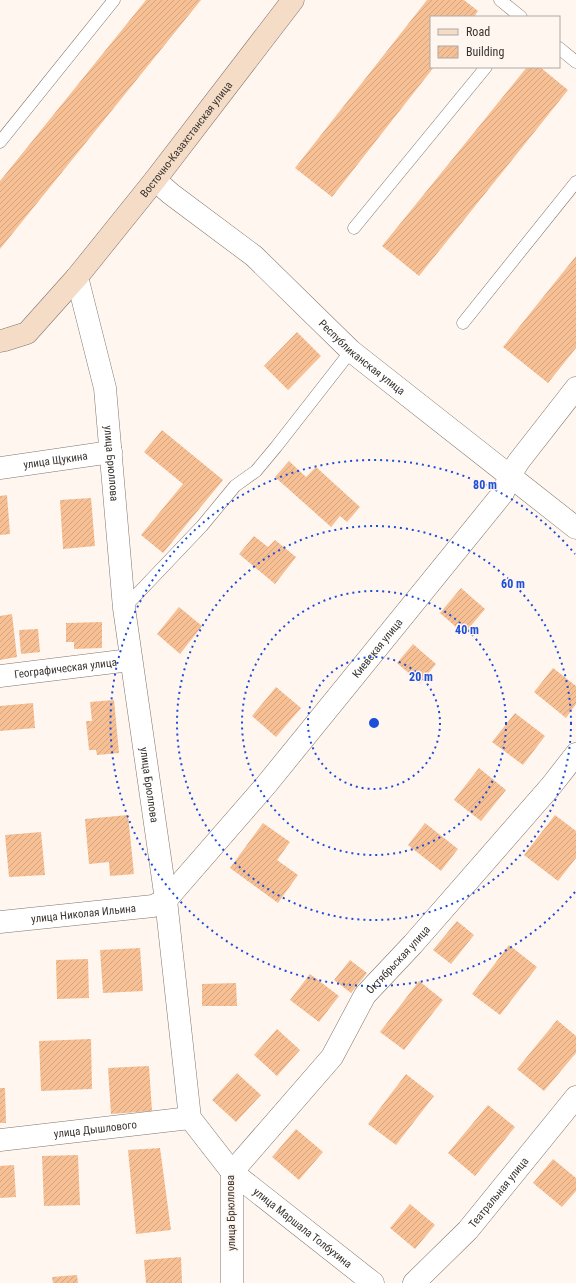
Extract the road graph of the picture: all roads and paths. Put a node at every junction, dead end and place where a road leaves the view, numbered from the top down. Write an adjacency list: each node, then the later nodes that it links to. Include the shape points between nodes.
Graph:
1 (114, 0): 8 (lane)
2 (293, 0): 9 (main road, Восточно-Казахстанская улица)
3 (500, 0): 4 (lane)
4 (520, 16)
5 (560, 49): 6 (lane)
6 (576, 62)
7 (485, 68): 11 (lane)
8 (0, 142)
9 (154, 180): 12 (main road, Восточно-Казахстанская улица); 15 (street, Республиканская улица, via 254,256)
10 (576, 182): 13 (lane)
11 (354, 228)
12 (77, 277): 14 (main road, Восточно-Казахстанская улица, via 27,333); 17 (street, улица Брюллова, via 105,388)
13 (463, 323)
14 (0, 341)
15 (351, 351): 19 (street, Республиканская улица); 21 (lane, via 256,471 235,486 202,526)
16 (576, 388): 19 (street, Киевская улица)
17 (111, 452): 18 (street, улица Щукина); 21 (street, улица Брюллова)
18 (0, 468)
19 (510, 475): 20 (street, Республиканская улица); 25 (street, Киевская улица, via 503,493 266,785)
20 (576, 528)
21 (124, 608): 22 (street, улица Брюллова)
22 (131, 662): 23 (street, Географическая улица); 25 (street, улица Брюллова)
23 (0, 676)
24 (576, 754): 30 (street, Октябрьская улица, via 418,938 365,994 332,1057)
25 (166, 900): 26 (street, улица Николая Ильина, via 152,906); 28 (street, улица Брюллова)
26 (0, 922)
27 (576, 1096): 33 (street, Театральная улица, via 468,1230)
28 (190, 1118): 29 (street, улица Дышлового); 30 (street, улица Брюллова)
29 (0, 1140)
30 (232, 1172): 31 (street, улица Брюллова); 32 (street, улица Маршала Толбухина)
31 (232, 1283)
32 (373, 1283)
33 (414, 1283)

